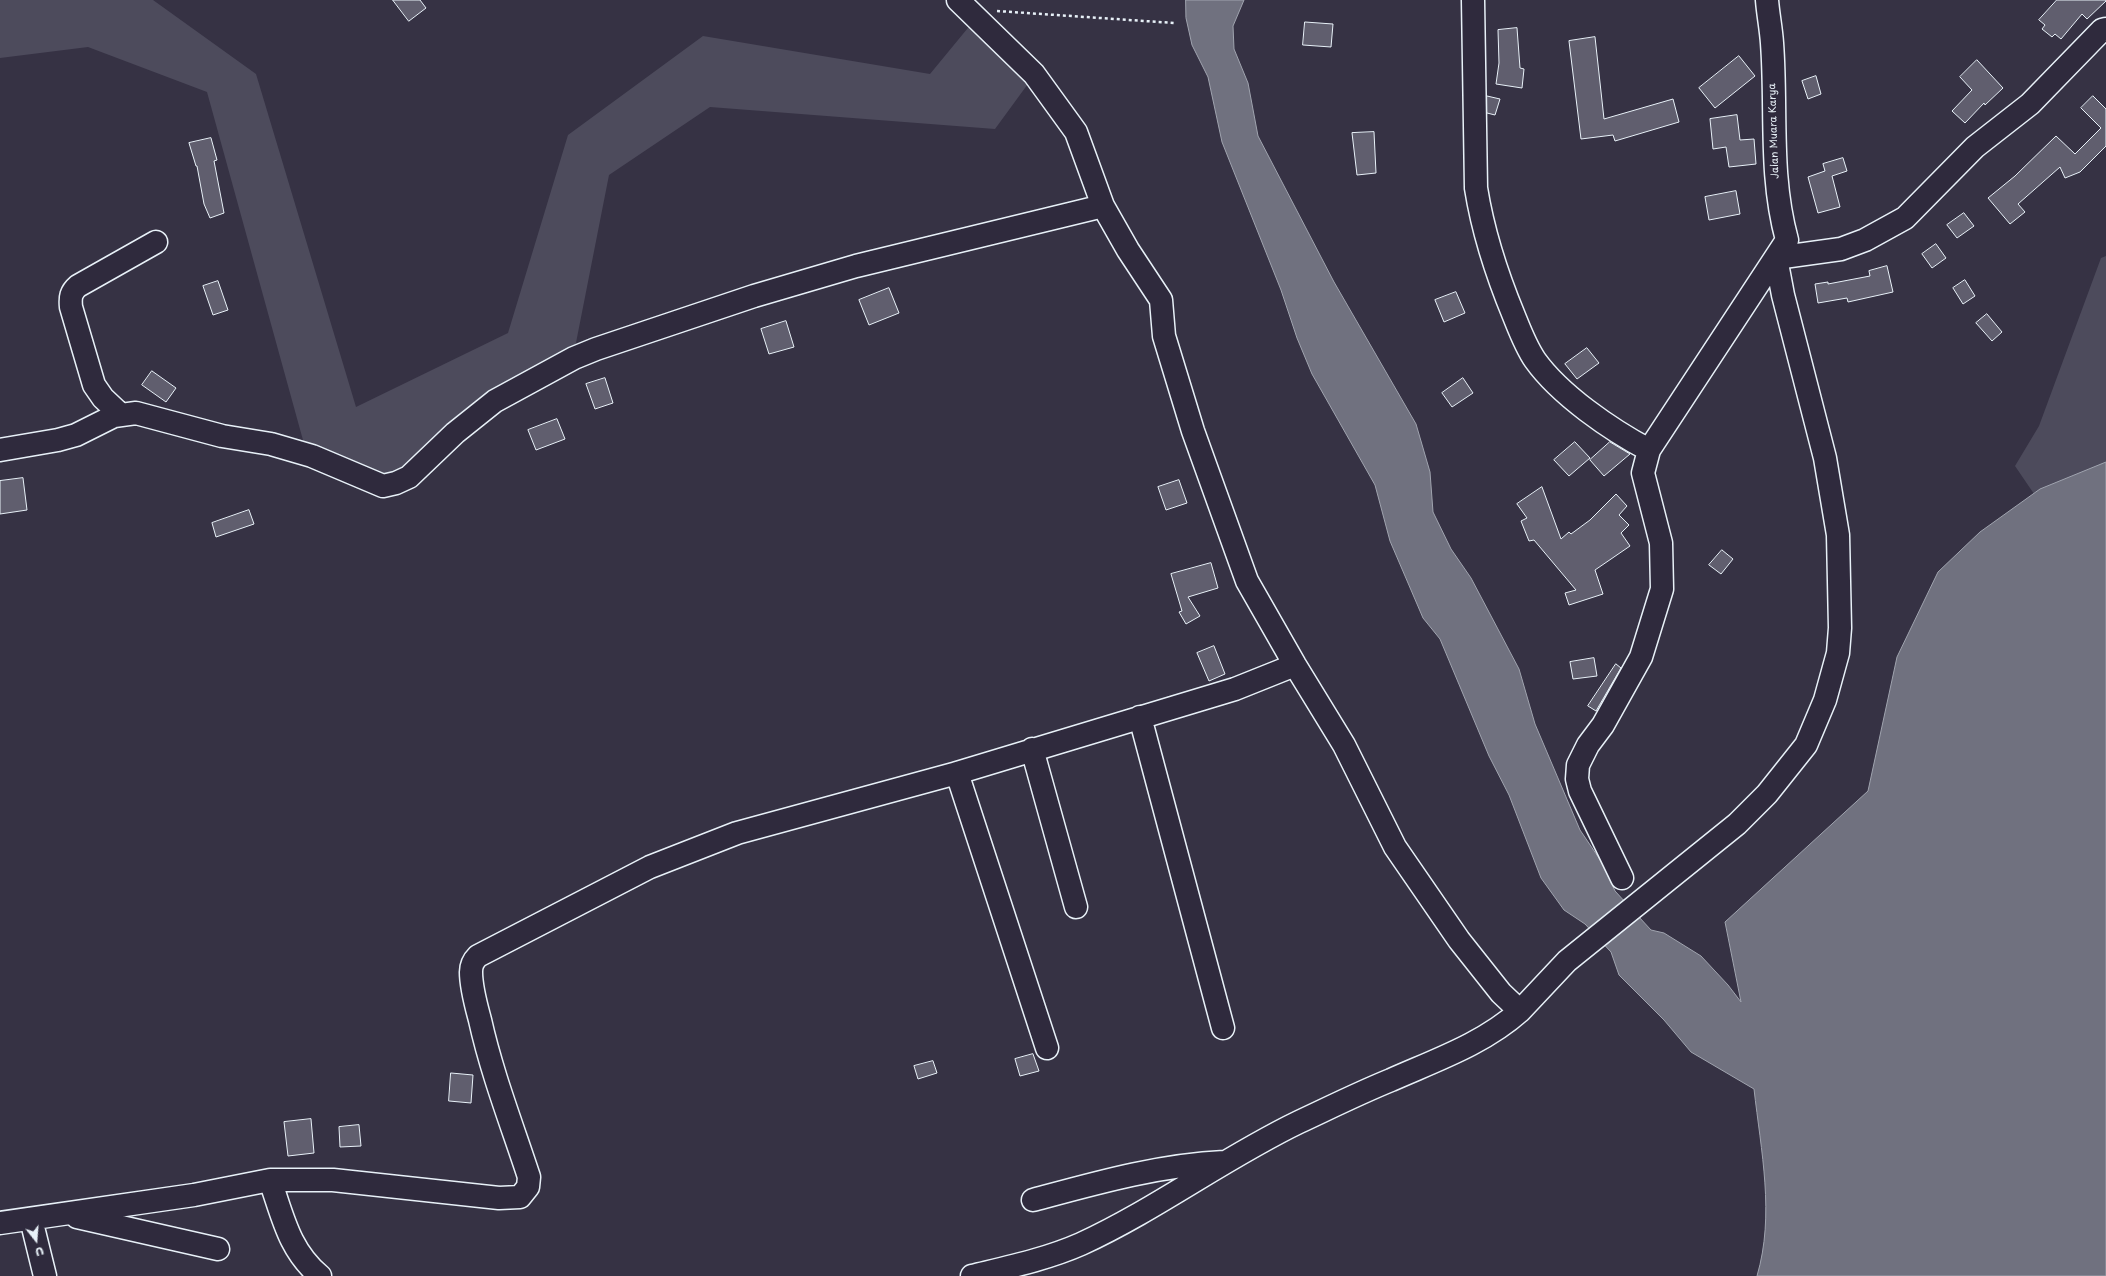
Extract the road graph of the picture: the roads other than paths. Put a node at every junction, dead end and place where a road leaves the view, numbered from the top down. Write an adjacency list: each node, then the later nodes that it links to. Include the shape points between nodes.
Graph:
1 (1473, 0): 10 (street, via 1476,188 1480,214 1507,299 1522,337 1535,360 1572,398 1612,430)
2 (1767, 0): 7 (street, Jalan Muara Karya, via 1772,42 1776,188 1787,240)
3 (967, 9): 5 (street, via 1034,74 1063,112 1076,132)
4 (2106, 29): 7 (street, via 2102,30 2030,104 1976,147 1905,218 1866,240 1842,249)
5 (1103, 206): 8 (street, via 856,266 754,296 588,352 495,401 455,433 409,477 383,486 312,456 271,444 222,436 136,413); 11 (street, via 1128,250 1162,300 1164,336 1193,431 1247,581)
6 (156, 242): 8 (street, via 78,286 72,291 70,298 94,385)
7 (1776, 258): 10 (street, Jalan Muara Karya); 17 (street, via 1783,295 1825,458 1837,527 1840,628 1838,653 1825,700 1806,745 1767,794 1737,824 1567,961)
8 (120, 414): 9 (street, via 76,435)
9 (0, 450)
10 (1649, 450): 15 (street, Jalan Muara Karya, via 1643,473 1661,542 1662,589 1641,657 1578,765 1580,791)
11 (1295, 665): 12 (street, via 1235,689); 17 (street, via 1344,745 1398,853 1459,940 1501,993)
12 (1140, 717): 13 (street); 18 (street)
13 (1032, 749): 14 (street); 16 (street)
14 (957, 773): 19 (street); 21 (street, via 737,833 703,846 624,880 491,949 473,961 473,989 485,1044 530,1177 528,1187 520,1197 500,1198 333,1180)
15 (1622, 878)
16 (1076, 907)
17 (1520, 1011): 20 (street, via 1480,1041 1298,1122)
18 (1222, 1028)
19 (1047, 1048)
20 (1228, 1162): 22 (street, via 1180,1165 1133,1174); 29 (street, via 1131,1219 1081,1244)
21 (270, 1180): 23 (street, via 194,1195); 28 (street, via 293,1244 304,1261)
22 (1033, 1200)
23 (64, 1214): 24 (street); 26 (street)
24 (31, 1219): 25 (street); 27 (street)
25 (0, 1223)
26 (218, 1249)
27 (45, 1276)
28 (320, 1276)
29 (972, 1276)

